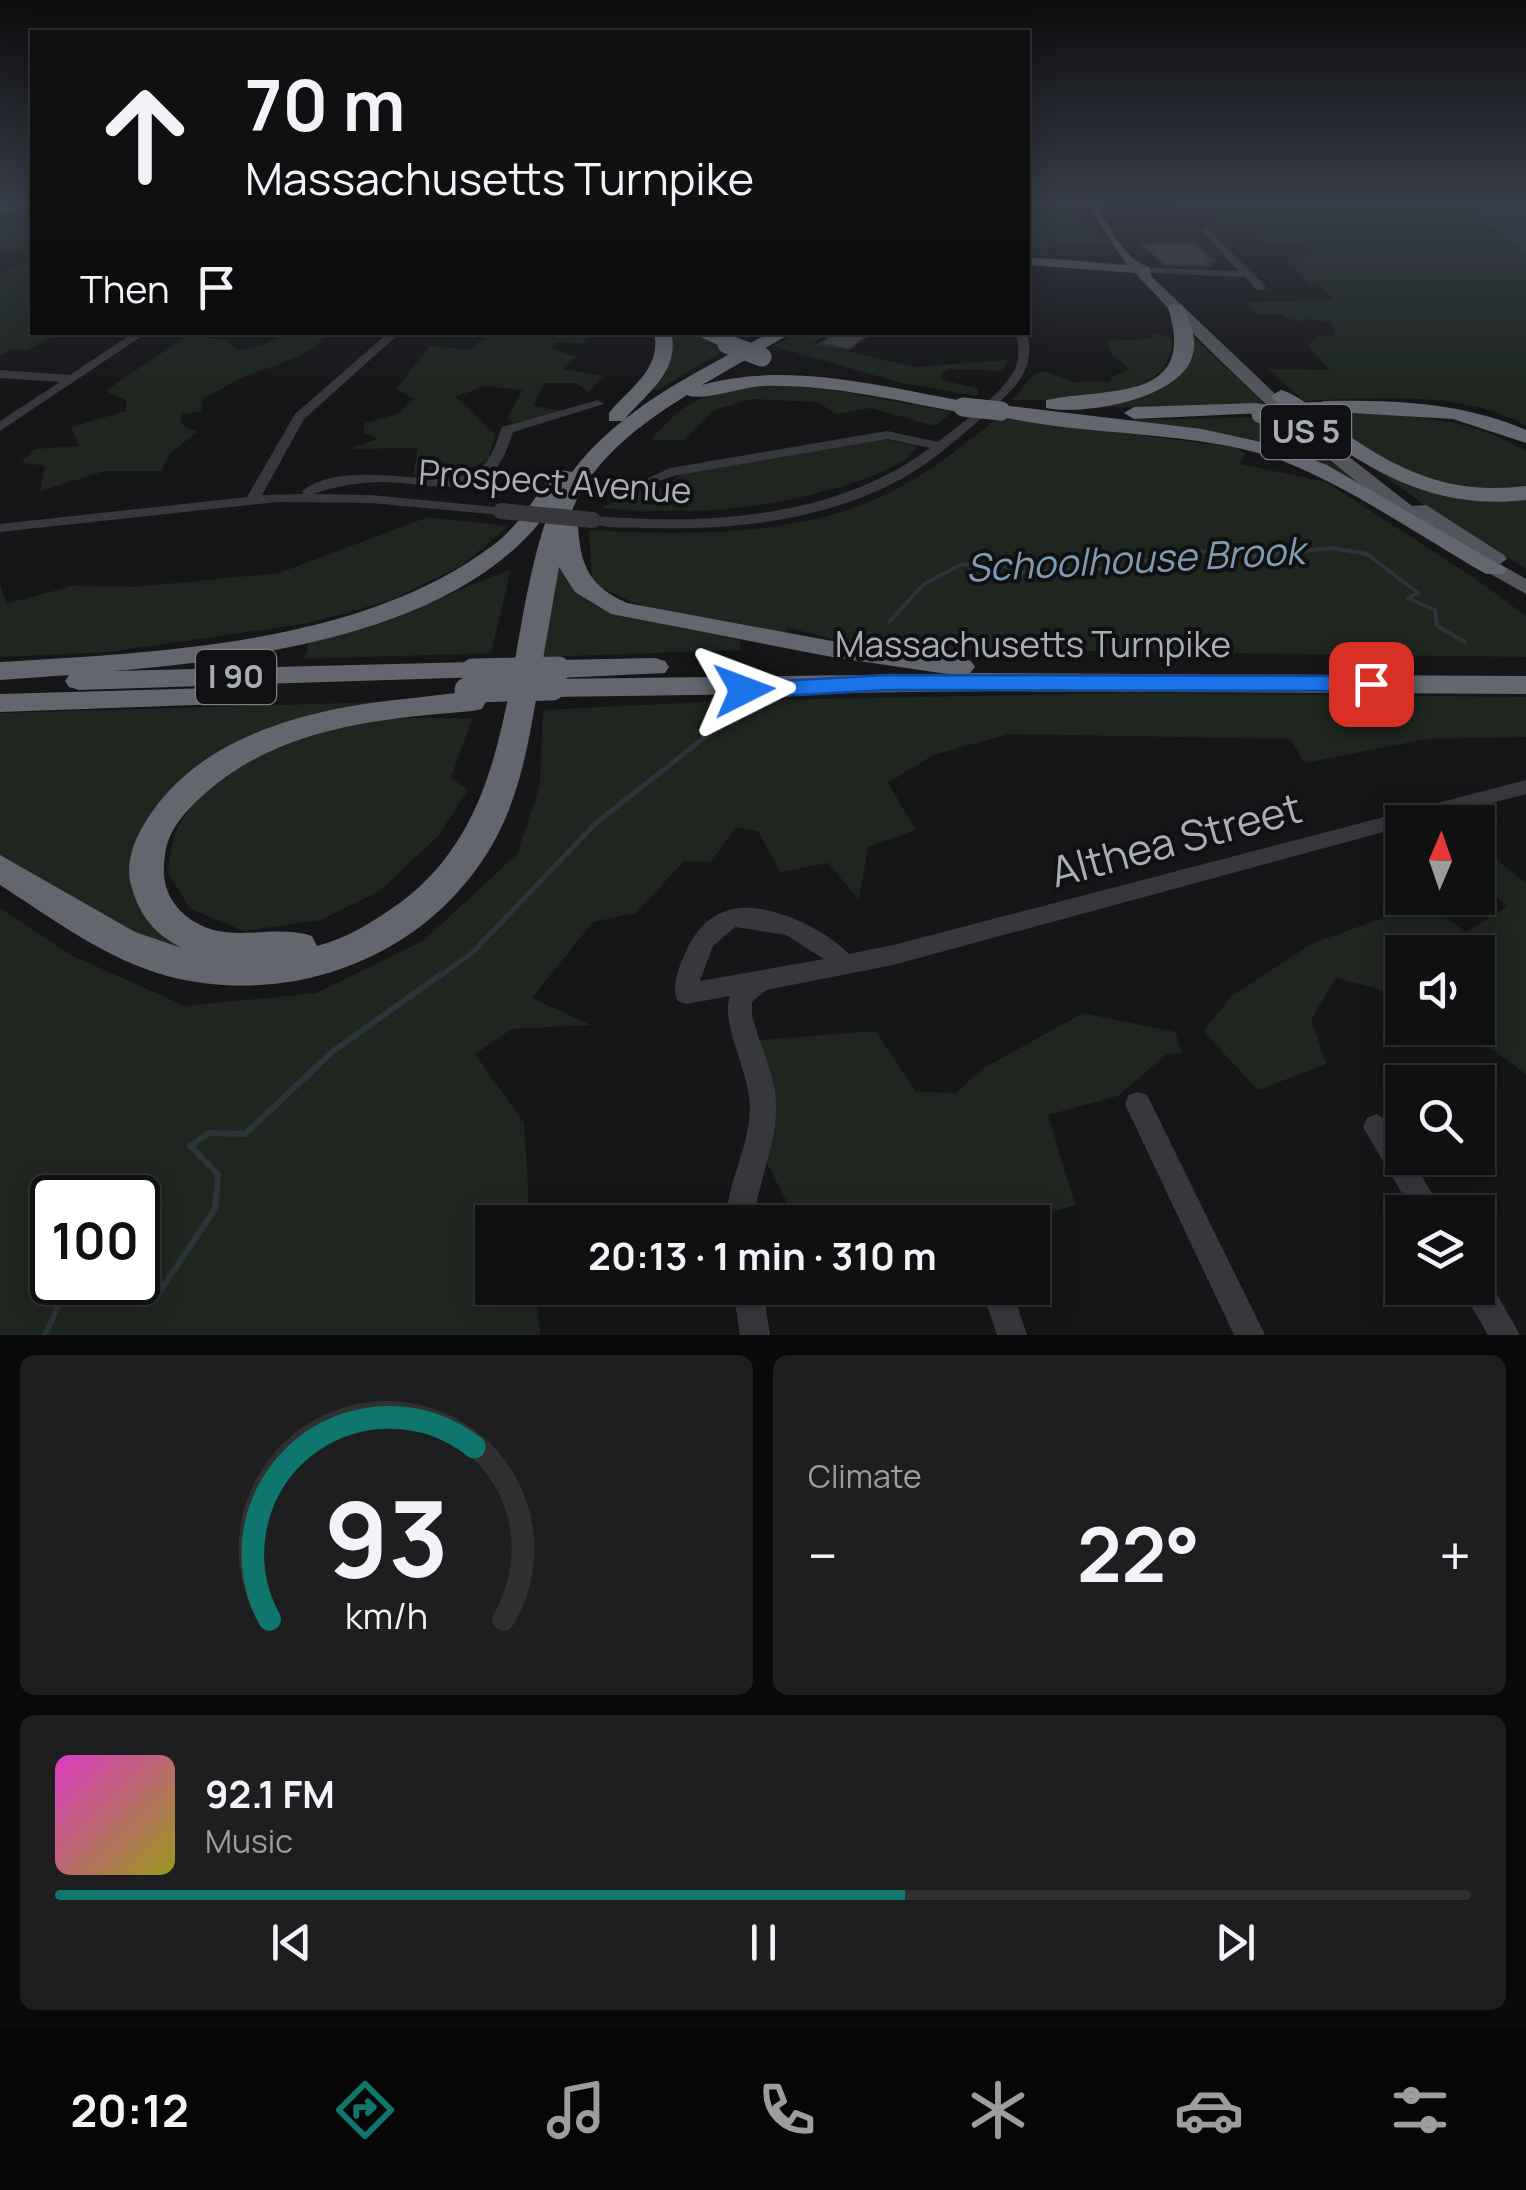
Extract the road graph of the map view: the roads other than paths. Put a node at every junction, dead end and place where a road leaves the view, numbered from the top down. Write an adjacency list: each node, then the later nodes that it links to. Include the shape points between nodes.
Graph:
1 (1099, 264): 5 (main road)
2 (1141, 264): 5 (main road, US 5)
3 (1142, 264): 5 (main road, US 5)
4 (1239, 264): 6 (street)
5 (1144, 267): 6 (street); 8 (main road, US 5); 19 (main road, US 5)
6 (1248, 274): 7 (street)
7 (1261, 288)
8 (1176, 308): 21 (highway, via 1187,349 1165,380 1107,400); 34 (main road, US 5, via 1344,464)
9 (139, 335): 17 (street)
10 (393, 335): 32 (street, via 298,417)
11 (663, 335): 23 (highway, via 662,364)
12 (781, 335): 23 (highway)
13 (1022, 335): 26 (street, Prospect Avenue, via 1026,356 1015,380)
14 (727, 338): 15 (highway, bridge)
15 (774, 351): 18 (highway); 21 (highway, via 881,386); 23 (highway)
16 (0, 374): 17 (street)
17 (74, 379): 24 (street)
18 (876, 392): 21 (highway); 23 (highway, via 750,380)
19 (1281, 396): 29 (highway, via 1402,477 1470,495); 35 (main road, US 5, via 1386,486)
20 (598, 404): 30 (street, via 507,430 496,462 450,483 355,480)
21 (995, 407): 22 (highway, bridge, via 1113,418); 34 (highway, via 1278,452)
22 (1327, 409): 25 (highway, via 1442,411); 27 (highway, via 1444,417)
23 (624, 422): 31 (highway)
24 (0, 426)
25 (1526, 437)
26 (939, 446): 28 (street, via 887,435); 30 (street, Prospect Avenue, bridge, via 875,486 790,512 698,524)
27 (1526, 446)
28 (652, 480)
29 (1526, 493)
30 (295, 497): 32 (street, Prospect Avenue)
31 (557, 498): 37 (highway, via 570,567 583,587 610,605 648,617); 38 (highway, via 483,564 371,617 232,646); 43 (highway, via 490,770 472,823 440,870 379,918 289,949 202,944 172,928 153,906 145,878 154,834 182,795 222,764 330,720); 46 (highway, via 492,814 448,886 400,925 302,964 212,970 128,944)
32 (253, 499): 33 (street, Prospect Avenue)
33 (0, 528)
34 (1495, 569): 36 (main road, US 5)
35 (1526, 576)
36 (1526, 588)
37 (962, 667): 39 (highway, Massachusetts Turnpike); 41 (highway, Massachusetts Turnpike)
38 (0, 671)
39 (1526, 672)
40 (0, 683): 43 (highway, I 90)
41 (554, 685): 42 (highway, Massachusetts Turnpike); 43 (highway)
42 (1526, 685)
43 (471, 688): 44 (highway, I 90)
44 (0, 703)
45 (1526, 788): 47 (street, Althea Street)
46 (0, 868)
47 (845, 965): 48 (street, Althea Street); 48 (street, Althea Street, via 829,946 794,926 732,918 702,940 686,994)
48 (764, 981): 52 (street, via 746,991 738,1010 764,1110)
49 (1138, 1104): 58 (street)
50 (1376, 1127): 51 (street)
51 (1418, 1195)
52 (742, 1205)
53 (751, 1305): 56 (street)
54 (1002, 1305): 57 (street)
55 (1486, 1305): 59 (street)
56 (756, 1335)
57 (1012, 1335)
58 (1250, 1335)
59 (1505, 1335)

